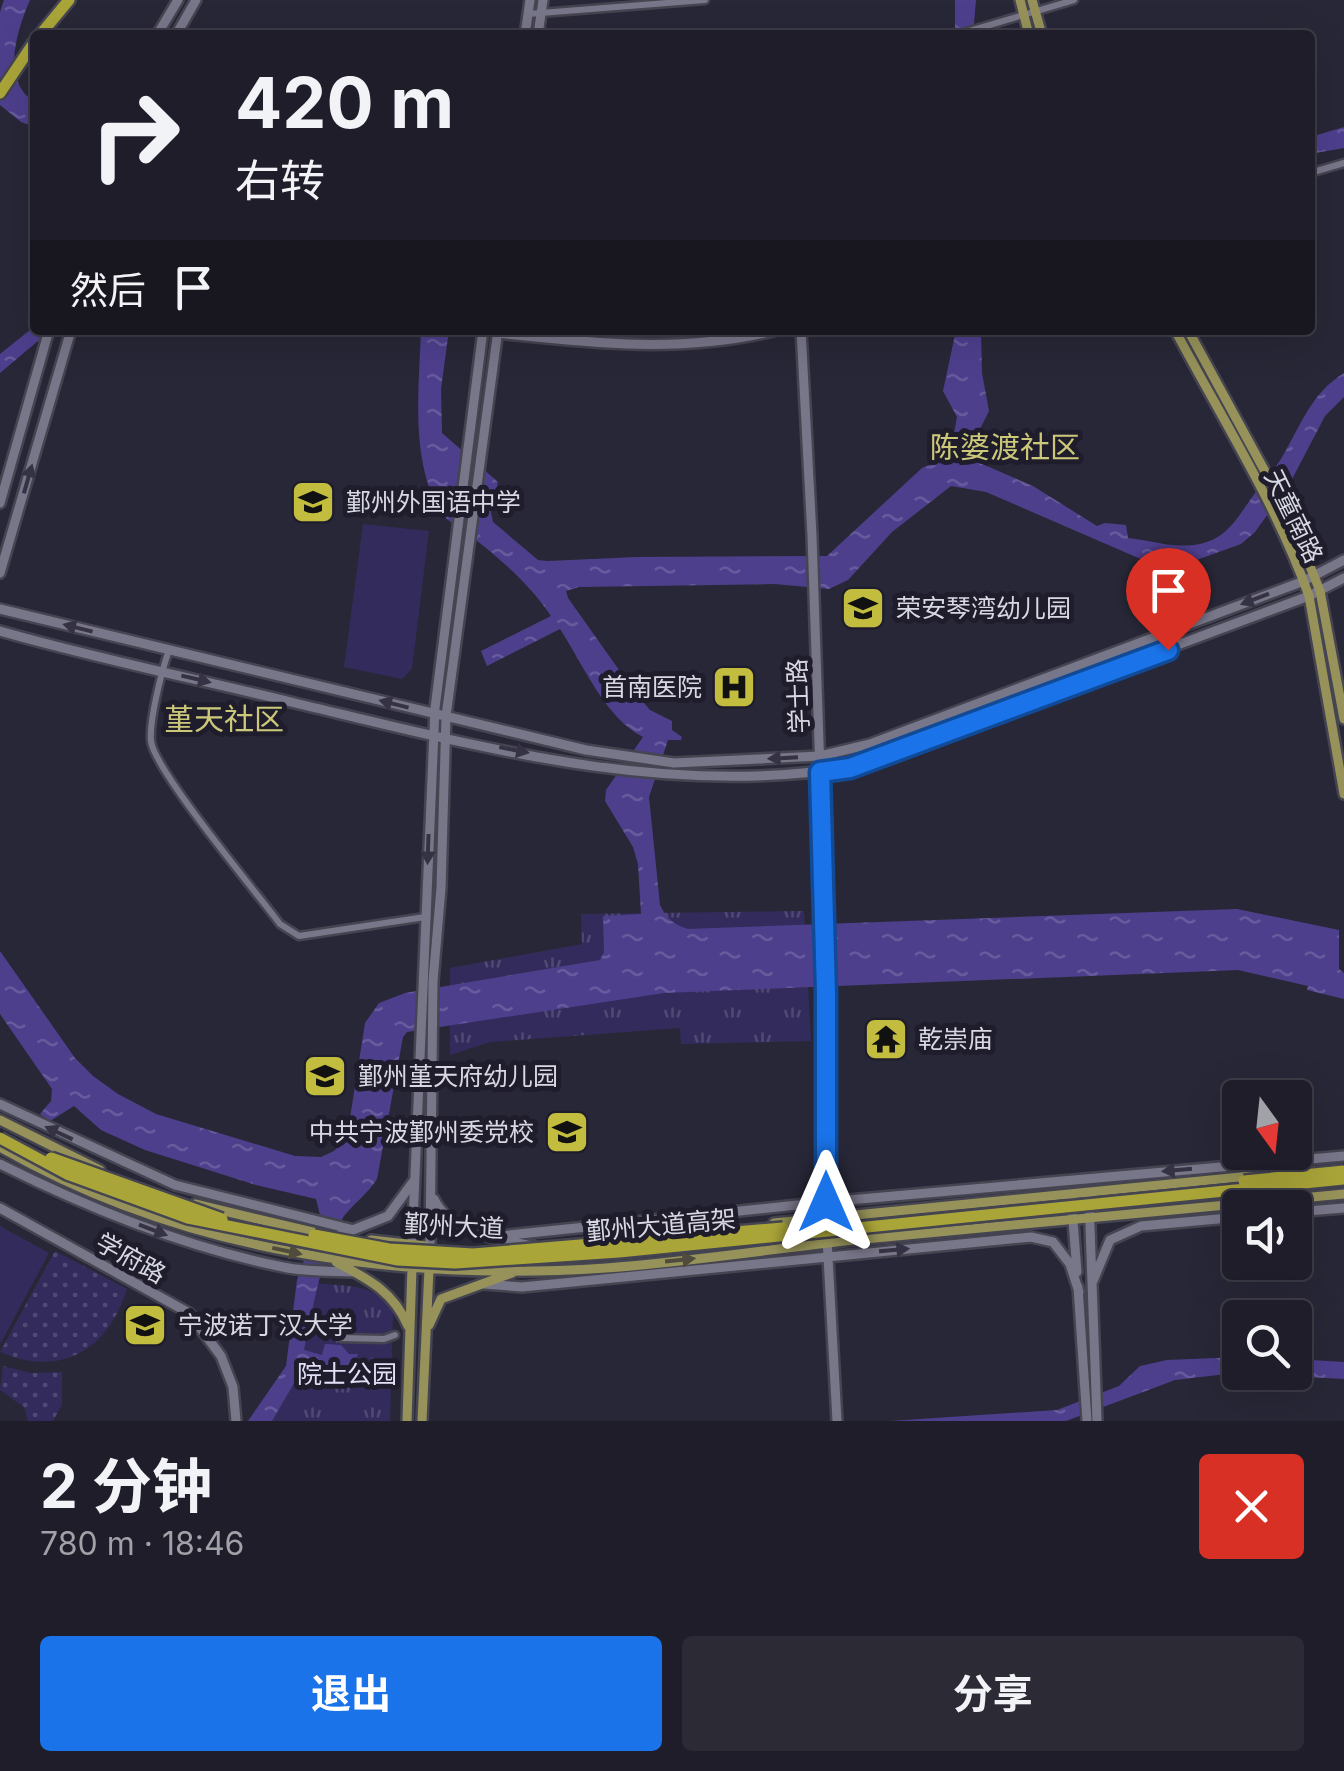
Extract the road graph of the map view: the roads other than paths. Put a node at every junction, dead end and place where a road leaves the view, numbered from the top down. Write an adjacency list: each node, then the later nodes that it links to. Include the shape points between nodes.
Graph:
1 (178, 0): 15 (street)
2 (196, 0): 16 (street)
3 (530, 0): 12 (street)
4 (543, 0): 11 (street)
5 (705, 0): 11 (street)
6 (1020, 0): 13 (main road)
7 (1032, 0): 10 (main road)
8 (1074, 0): 10 (street)
9 (68, 1): 14 (highway)
10 (1035, 12): 13 (street); 21 (main road)
11 (541, 13): 12 (street); 18 (street)
12 (528, 14): 17 (street)
13 (1023, 16): 19 (street); 20 (main road)
14 (44, 30)
15 (160, 30)
16 (179, 30)
17 (525, 30)
18 (539, 30)
19 (974, 30)
20 (1027, 30)
21 (1040, 30)
22 (30, 49): 23 (highway)
23 (0, 93)
24 (1344, 163): 25 (street)
25 (1315, 172)
26 (48, 335): 36 (street)
27 (71, 335): 39 (street, one-way to 27)
28 (483, 335): 35 (street)
29 (497, 335): 35 (street)
30 (523, 335): 31 (street, via 606,345)
31 (759, 335)
32 (801, 335): 54 (street, 学士路)
33 (1178, 335): 42 (main road, 天童南路)
34 (1191, 335): 40 (main road)
35 (474, 451): 37 (street)
36 (0, 503)
37 (461, 545): 49 (street); 50 (street)
38 (1344, 560): 40 (street)
39 (0, 572)
40 (1314, 575): 42 (street); 43 (main road)
41 (1344, 578): 43 (street)
42 (1304, 581): 44 (main road, 天童南路); 54 (street, one-way to 54, via 870,744)
43 (1320, 591): 44 (street); 51 (main road)
44 (1309, 596): 55 (street, via 850,768); 56 (main road, 天童南路)
45 (0, 609): 47 (street, one-way to 45)
46 (0, 631): 48 (street)
47 (170, 650): 48 (street); 49 (street, one-way to 47)
48 (162, 671): 52 (street, one-way to 52); 57 (street, via 151,742 171,780 280,924 299,936)
49 (434, 714): 50 (street); 52 (street)
50 (446, 716): 53 (street); 54 (street, one-way to 50, via 674,763 586,750)
51 (1344, 719)
52 (433, 735): 53 (street); 57 (street, one-way to 57)
53 (444, 737): 55 (street, one-way to 55, via 632,772 709,778); 58 (street, via 441,888)
54 (820, 756): 55 (street, 学士路)
55 (820, 772): 74 (street, 学士路)
56 (1344, 794)
57 (425, 917): 58 (street)
58 (428, 983): 59 (street)
59 (426, 1041): 68 (street); 70 (street)
60 (0, 1104): 82 (street, one-way to 60, via 175,1185)
61 (0, 1120): 83 (main road, 鄞州大道, via 126,1182)
62 (0, 1130): 67 (highway, 鄞州大道高架, bridge, via 60,1162 224,1219 388,1248 473,1254 845,1223)
63 (0, 1138): 69 (highway, 鄞州大道高架, bridge, via 66,1174 188,1218 398,1260 455,1263)
64 (0, 1147): 90 (main road, 鄞州大道, one-way to 90, via 62,1181 184,1228)
65 (1344, 1156): 74 (street, 鄞州大道, one-way to 74)
66 (0, 1164): 93 (street, one-way to 93, via 168,1236 286,1268)
67 (1344, 1169): 71 (main road, 鄞州大道)
68 (416, 1175): 82 (street, via 388,1216); 86 (street)
69 (1344, 1179)
70 (432, 1192): 84 (street, via 456,1224); 87 (street)
71 (1089, 1193): 73 (main road, 鄞州大道); 78 (street)
72 (1344, 1194): 78 (main road, 鄞州大道)
73 (1070, 1195): 79 (main road, 鄞州大道); 80 (street)
74 (826, 1202): 79 (street, 学士路); 84 (street, 鄞州大道)
75 (0, 1208): 103 (street, 学府路, via 189,1313 221,1356)
76 (1344, 1208): 77 (street)
77 (1312, 1211)
78 (1090, 1217): 80 (main road, 鄞州大道); 95 (street)
79 (827, 1218): 85 (street, 学士路); 88 (main road, 鄞州大道)
80 (1072, 1218): 85 (main road, 鄞州大道); 97 (street)
81 (1222, 1219): 95 (street, via 1141,1226 1110,1240)
82 (350, 1229): 83 (street)
83 (335, 1236): 86 (main road, 鄞州大道)
84 (490, 1237): 88 (street)
85 (828, 1243): 89 (street, 学士路); 94 (main road, 鄞州大道, one-way to 85)
86 (412, 1244): 87 (main road, 鄞州大道); 91 (main road)
87 (430, 1246): 88 (main road, 鄞州大道, via 488,1252); 92 (main road)
88 (536, 1247)
89 (829, 1256): 96 (street, via 522,1287); 97 (street, one-way to 97, via 1030,1237 1053,1242 1070,1264); 106 (street, 学士路)
90 (329, 1258): 91 (main road, 鄞州大道); 93 (main road)
91 (412, 1268): 92 (main road, 鄞州大道); 98 (main road)
92 (428, 1270): 94 (main road, 鄞州大道); 99 (main road)
93 (356, 1272): 98 (main road, via 386,1290)
94 (517, 1272): 96 (main road)
95 (1092, 1283): 102 (street)
96 (484, 1284): 99 (main road, via 441,1299)
97 (1078, 1292): 102 (street)
98 (409, 1329): 104 (main road)
99 (426, 1332): 105 (main road)
100 (395, 1335): 101 (street)
101 (341, 1338)
102 (1090, 1420)
103 (236, 1421)
104 (407, 1421)
105 (422, 1421)
106 (837, 1421)

